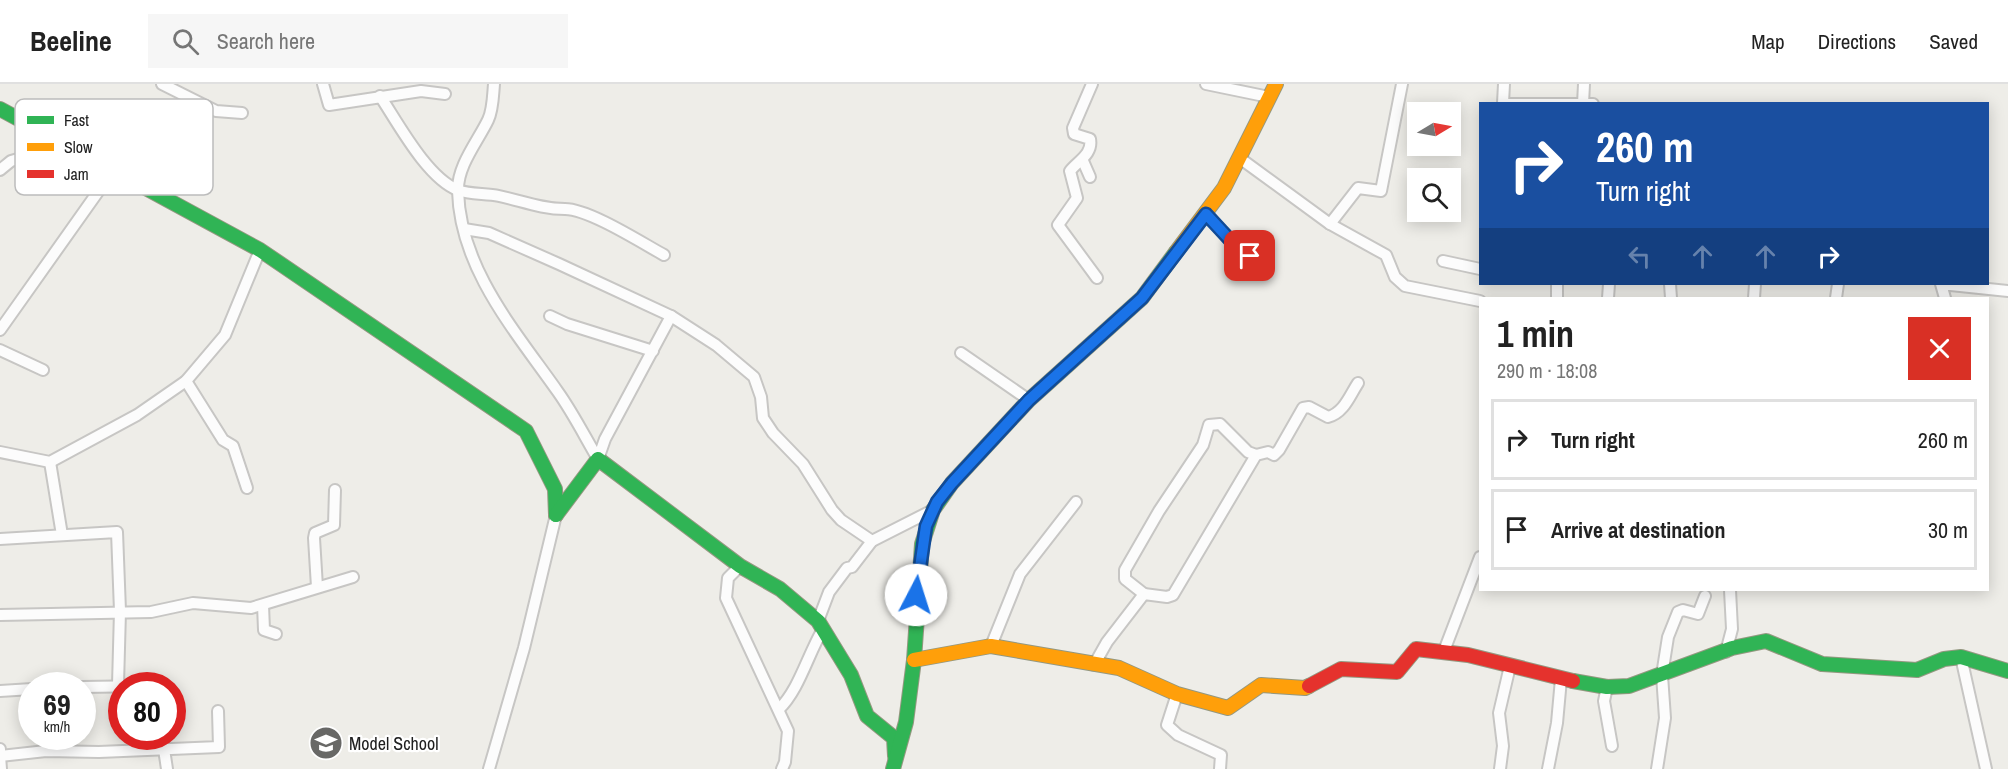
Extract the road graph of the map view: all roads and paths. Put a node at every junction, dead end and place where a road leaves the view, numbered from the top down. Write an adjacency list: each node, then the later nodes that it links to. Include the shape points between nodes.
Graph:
1 (162, 84): 13 (street)
2 (323, 84): 11 (street, via 329,105)
3 (494, 84): 25 (street, via 489,117 460,177)
4 (1092, 84): 22 (street, via 1073,128 1074,134 1091,142)
5 (1206, 84): 12 (street)
6 (1276, 84): 12 (main road)
7 (1402, 84): 29 (street, via 1382,191 1358,188)
8 (1504, 84): 14 (street)
9 (1584, 84): 15 (street)
10 (445, 94): 11 (street, via 421,91)
11 (380, 96): 25 (street, via 410,142 437,174)
12 (1269, 97): 20 (main road)
13 (192, 99)
14 (1503, 102)
15 (1583, 102)
16 (0, 109): 19 (main road)
17 (213, 110): 18 (street)
18 (242, 113)
19 (15, 118)
20 (1241, 159): 28 (main road); 29 (street)
21 (15, 160): 23 (street)
22 (1083, 161): 24 (street); 36 (street, via 1070,171 1077,198 1059,225)
23 (0, 170)
24 (1089, 177)
25 (458, 190): 30 (street); 32 (street, via 580,213)
26 (96, 195): 42 (street)
27 (156, 195): 31 (main road)
28 (1206, 214): 33 (street); 49 (main road, via 1142,298)
29 (1330, 224): 39 (street, via 1386,255 1395,277 1406,286)
30 (464, 229): 41 (street, via 489,233); 52 (street, via 474,260 495,301 560,394)
31 (260, 250): 47 (street, via 225,335); 58 (main road, via 526,431 555,489)
32 (664, 255)
33 (1250, 256)
34 (1443, 261): 35 (street)
35 (1479, 269)
36 (1097, 278)
37 (1951, 285): 38 (street)
38 (2008, 291)
39 (1479, 301)
40 (550, 316): 44 (street)
41 (671, 316): 44 (street); 61 (street, via 716,345 754,377 762,397 763,418 773,433 803,464 841,519)
42 (0, 330)
43 (0, 350): 46 (street)
44 (653, 351): 52 (street, via 604,439)
45 (961, 352): 49 (street)
46 (43, 370)
47 (186, 381): 53 (street, via 137,415); 54 (street, via 223,440 233,446)
48 (1358, 383): 51 (street, via 1334,416 1303,408 1279,450)
49 (1029, 400): 57 (main road, via 952,483)
50 (0, 452): 53 (street)
51 (1256, 455): 67 (street, via 1173,595); 67 (street, via 1220,424 1209,425 1203,445 1125,570 1125,579)
52 (598, 459): 58 (main road); 63 (main road)
53 (51, 462): 59 (street)
54 (247, 488)
55 (335, 490): 65 (street, via 334,525 315,533 314,538)
56 (1076, 502): 74 (street, via 1020,574)
57 (933, 510): 61 (street); 78 (main road, via 918,569)
58 (556, 515): 101 (street)
59 (62, 535): 60 (street); 70 (street, via 117,532)
60 (0, 539)
61 (872, 541): 72 (street, via 829,592)
62 (1479, 564): 75 (street)
63 (740, 566): 72 (main road, via 780,589); 89 (street, via 728,578 726,598)
64 (352, 577): 65 (street)
65 (317, 587): 69 (street)
66 (1730, 591): 76 (street, via 1732,629)
67 (1144, 594): 79 (street)
68 (1705, 596): 83 (street, via 1698,614 1678,612 1668,638)
69 (263, 604): 70 (street, via 250,609 193,603 151,612); 73 (street, via 264,630)
70 (120, 610): 71 (street); 82 (street)
71 (0, 615)
72 (821, 625): 89 (street, via 791,698); 98 (main road, via 851,675 867,716 894,738)
73 (276, 634)
74 (991, 646): 78 (main road); 79 (main road)
75 (1444, 651): 80 (main road); 88 (main road, via 1416,649 1397,672 1341,669 1305,688 1262,685 1228,708)
76 (1726, 652): 77 (main road, via 1766,641 1822,664 1917,670); 83 (main road)
77 (1961, 657): 81 (main road); 106 (street)
78 (914, 660): 98 (main road)
79 (1094, 665): 88 (main road, via 1119,668)
80 (1510, 666): 84 (main road); 103 (street, via 1499,713 1503,746)
81 (2008, 671)
82 (118, 672)
83 (1662, 675): 85 (main road, via 1629,686); 105 (street, via 1665,718)
84 (1561, 679): 85 (main road); 104 (street)
85 (1607, 687): 92 (street, via 1604,701)
86 (18, 690): 87 (street)
87 (0, 691)
88 (1177, 694): 102 (street, via 1167,725 1178,735 1221,755)
89 (779, 709): 97 (street, via 788,731)
90 (218, 711): 91 (street, via 219,747)
91 (186, 744)
92 (1612, 747)
93 (0, 749): 96 (street)
94 (112, 750): 96 (street)
95 (165, 750): 100 (street)
96 (0, 756): 99 (street)
97 (786, 767)
98 (896, 768)
99 (1, 769)
100 (167, 769)
101 (489, 769)
102 (1220, 769)
103 (1500, 769)
104 (1548, 769)
105 (1657, 769)
106 (1986, 769)

